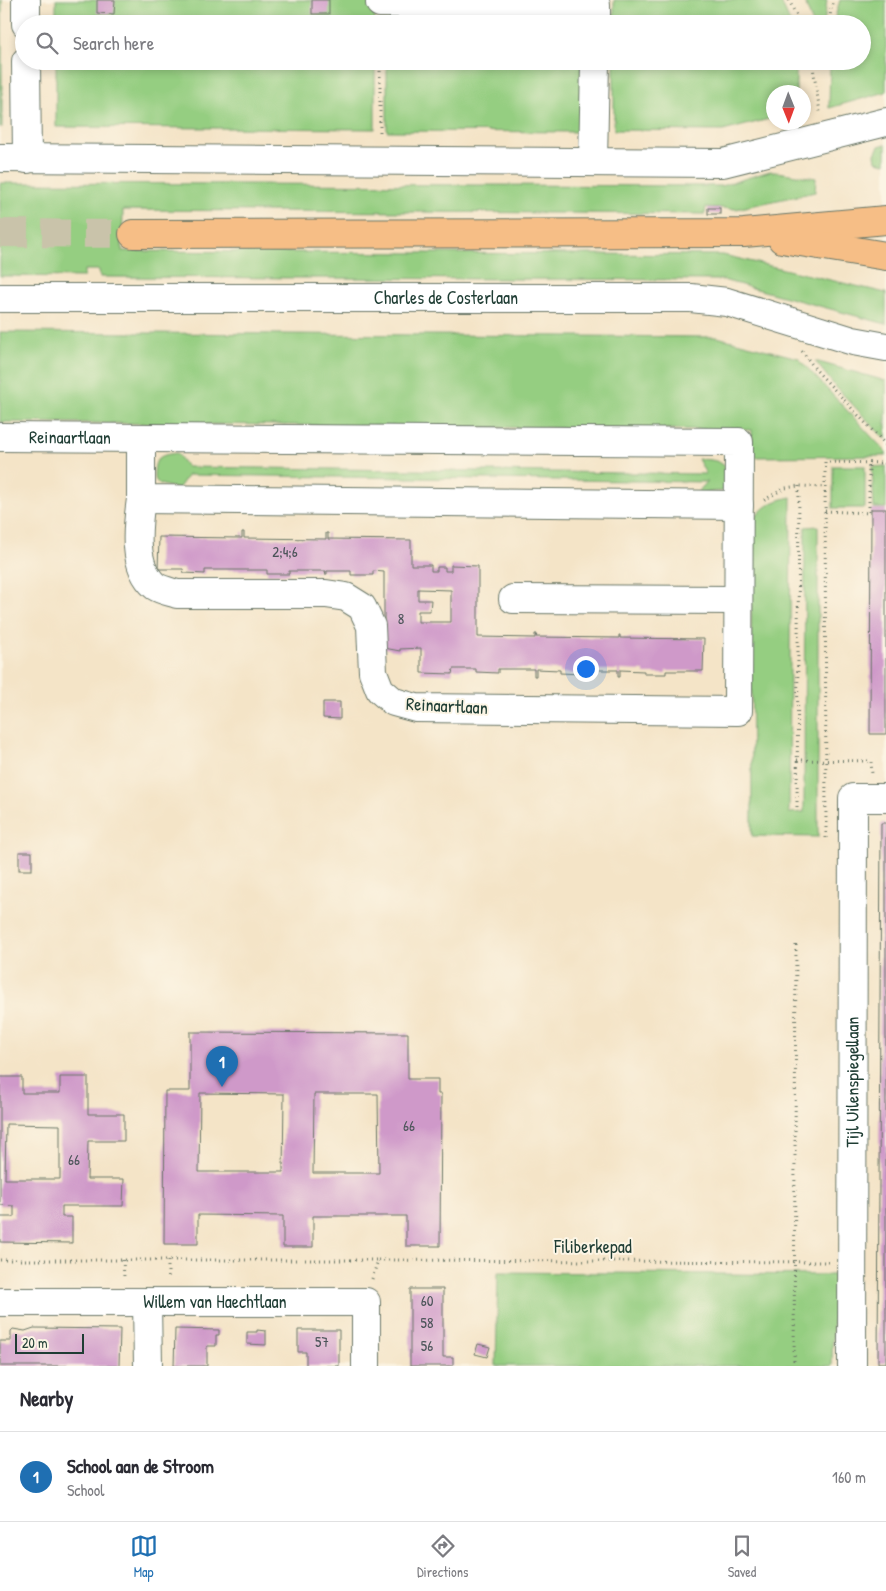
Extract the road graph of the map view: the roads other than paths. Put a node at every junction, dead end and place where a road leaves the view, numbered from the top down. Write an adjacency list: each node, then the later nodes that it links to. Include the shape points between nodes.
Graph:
1 (26, 0): 3 (street)
2 (380, 3): 4 (street, via 596,5)
3 (26, 15)
4 (596, 15)
5 (26, 70): 9 (street)
6 (595, 70): 10 (street)
7 (886, 122): 10 (street, via 723,163)
8 (0, 158): 9 (street)
9 (27, 158): 10 (street)
10 (593, 162)
11 (886, 220): 12 (main road)
12 (744, 233): 13 (main road); 14 (main road)
13 (133, 234)
14 (886, 256)
15 (0, 298): 16 (street, Charles de Costerlaan, via 691,298 727,302 854,341)
16 (886, 347)
17 (0, 437): 18 (street, Reinaartlaan)
18 (141, 439): 19 (street, Reinaartlaan); 20 (street, Reinaartlaan, via 739,442)
19 (141, 499): 20 (street); 22 (street, Reinaartlaan, via 139,558 143,573 157,587 177,594 326,594 346,597 362,607 371,626 373,672 380,690 394,702 416,708 738,711)
20 (739, 505): 22 (street, Reinaartlaan)
21 (513, 600): 22 (street)
22 (738, 600)
23 (870, 798): 28 (street, Tijl Uilenspiegellaan, via 852,1262)
24 (0, 1302): 25 (street, Willem van Haechtlaan)
25 (147, 1302): 26 (street); 27 (street, Willem van Haechtlaan, via 366,1302)
26 (148, 1366)
27 (366, 1366)
28 (852, 1366)

